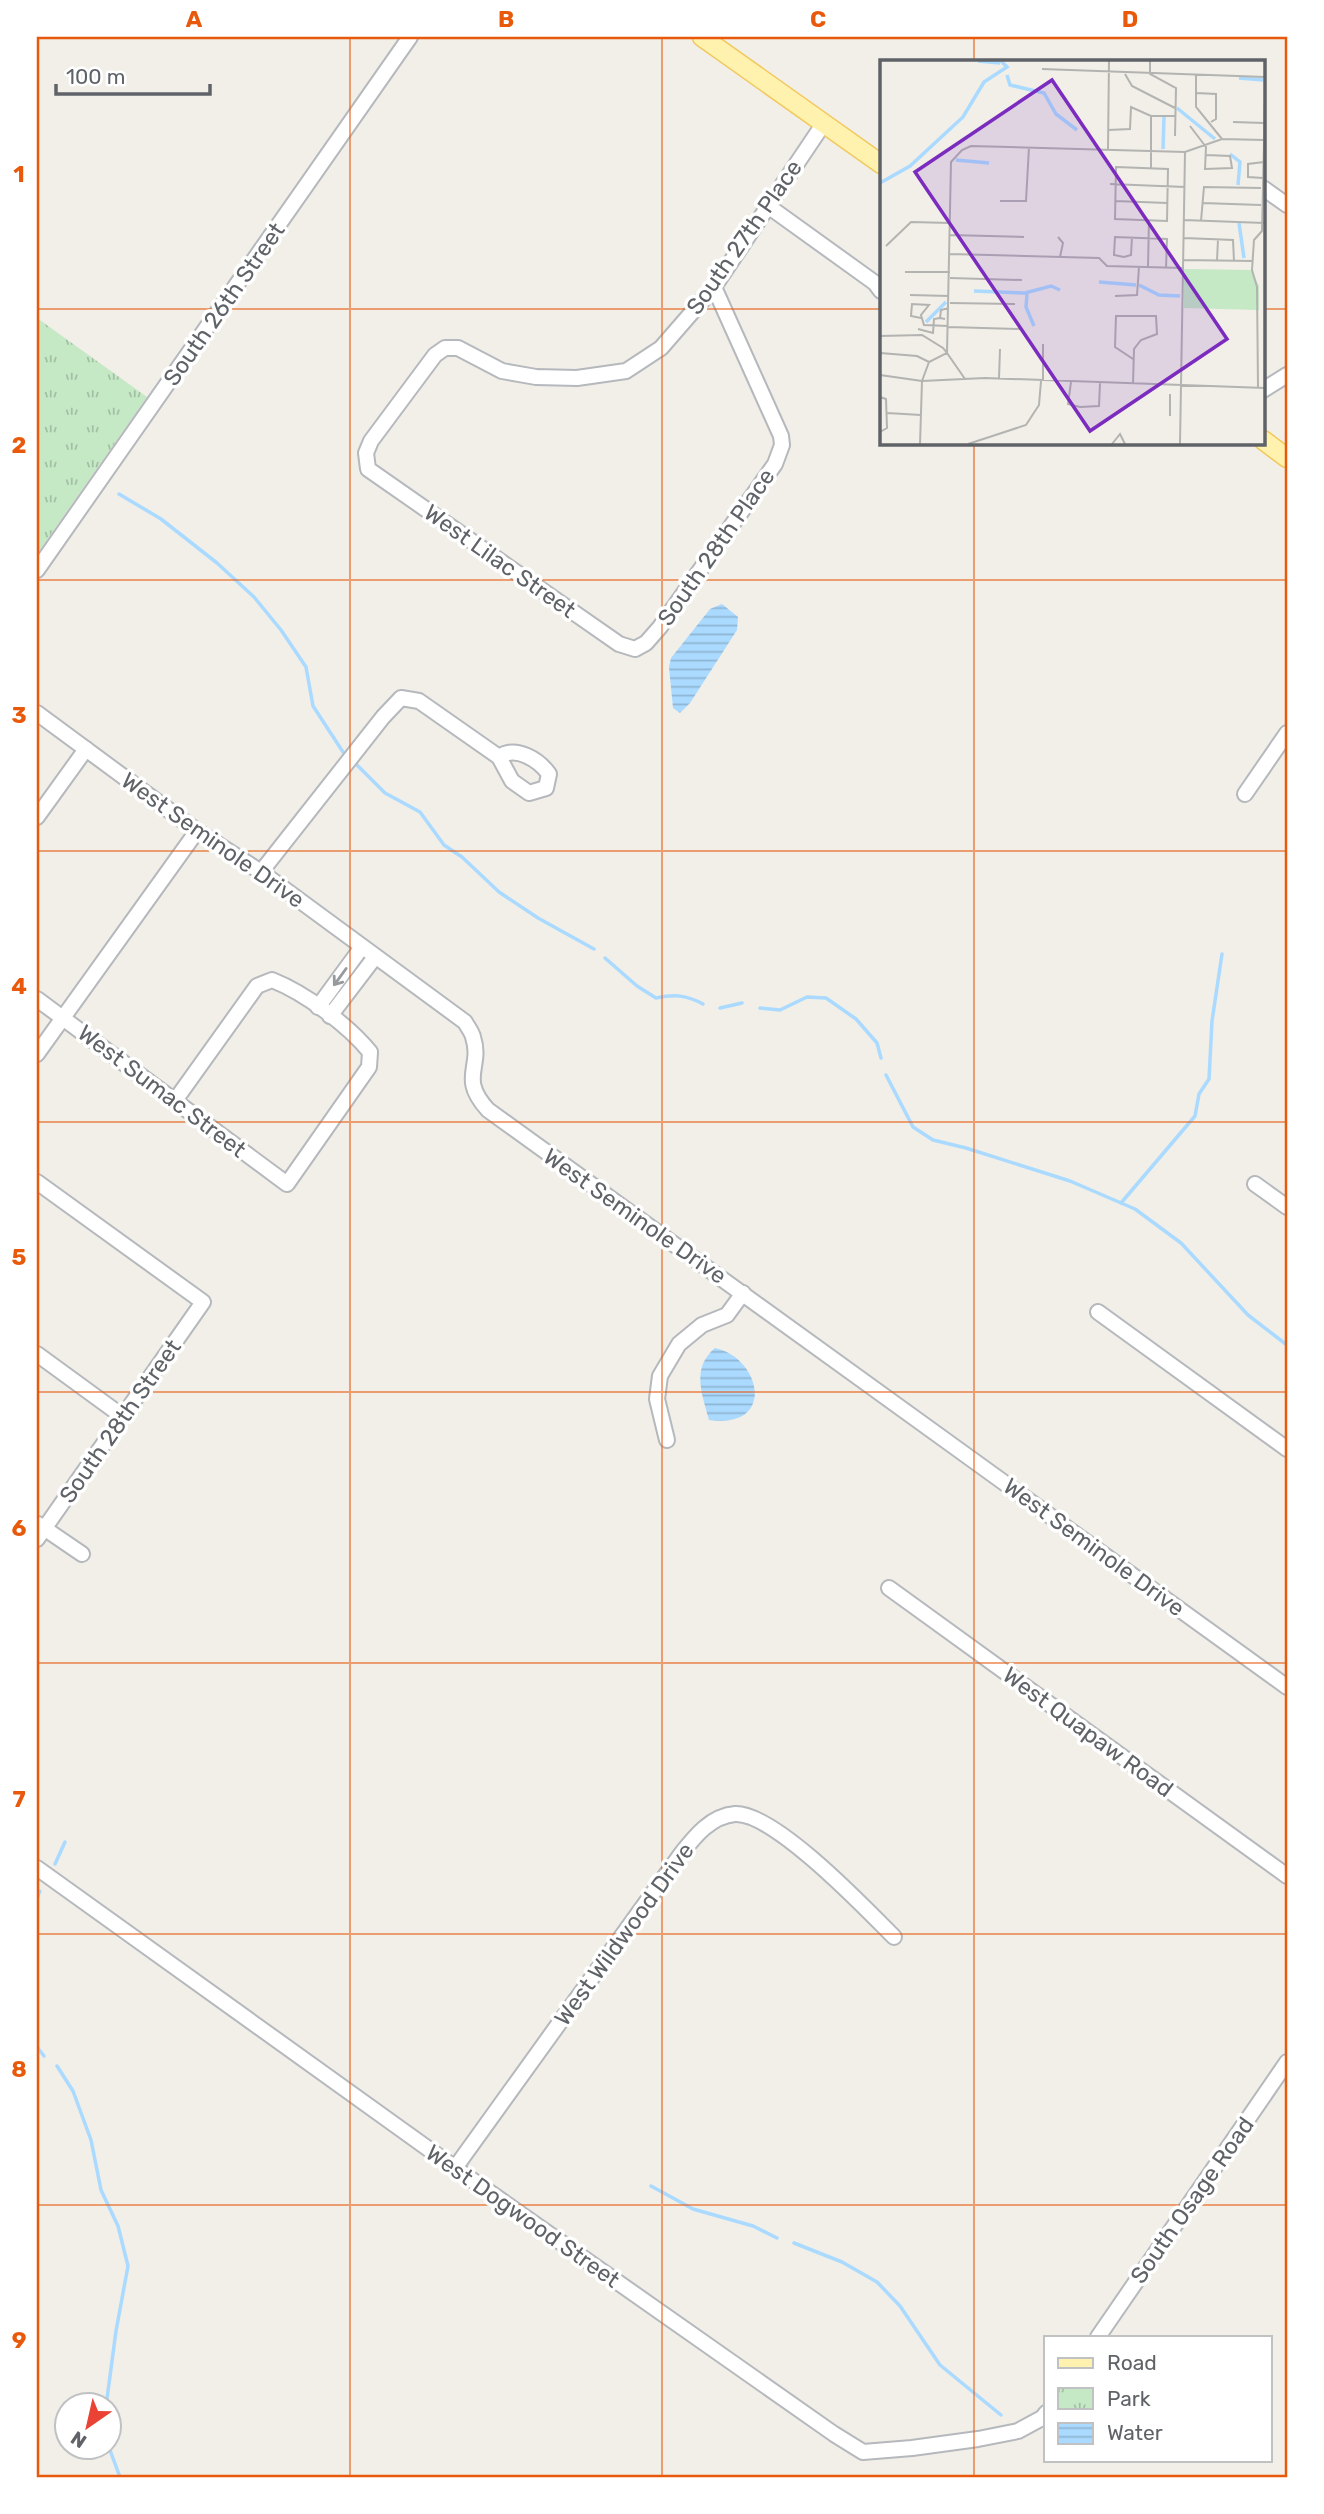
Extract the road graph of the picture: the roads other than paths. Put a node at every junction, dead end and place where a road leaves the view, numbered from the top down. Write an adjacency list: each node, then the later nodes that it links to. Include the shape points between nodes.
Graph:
1 (410, 37): 15 (street, South 26th Street)
2 (702, 37): 3 (main road)
3 (824, 123): 4 (main road); 6 (street, South 27th Place)
4 (880, 163)
5 (1264, 189): 7 (street)
6 (768, 205): 8 (street, South 27th Place); 9 (street)
7 (1287, 205)
8 (714, 287): 14 (street, South 27th Place, via 661,348 626,371 578,378 536,377 502,371 457,348 444,348 371,441 366,453); 16 (street, South 28th Place, via 782,445 775,464 660,626)
9 (880, 290)
10 (1287, 375): 11 (street)
11 (1264, 389)
12 (1264, 441): 13 (main road)
13 (1287, 458)
14 (368, 469): 16 (street, West Lilac Street, via 619,644)
15 (37, 570)
16 (635, 649)
17 (37, 713): 19 (street, West Seminole Drive)
18 (1287, 733): 21 (street)
19 (86, 749): 22 (street); 23 (street, West Seminole Drive)
20 (499, 757): 24 (street, via 419,701 401,698)
21 (1245, 794)
22 (37, 817)
23 (197, 831): 24 (street, West Seminole Drive); 29 (street)
24 (261, 872): 25 (street, West Seminole Drive)
25 (362, 947): 26 (street, West Seminole Drive); 28 (street, one-way to 28)
26 (375, 957): 28 (street); 35 (street, West Seminole Drive, via 465,1022 474,1037 475,1096 488,1110)
27 (37, 999): 29 (street, West Sumac Street)
28 (324, 1012): 31 (street, via 289,986 272,980 257,986); 31 (street, West Sumac Street, via 357,1036 370,1052 369,1067 287,1184)
29 (62, 1017): 30 (street); 31 (street, West Sumac Street)
30 (37, 1054)
31 (174, 1102)
32 (37, 1182): 38 (street, South 28th Street, via 203,1302)
33 (1255, 1184): 34 (street)
34 (1287, 1207)
35 (743, 1293): 39 (street, via 727,1315 702,1325 679,1344 660,1376 657,1399); 44 (street, West Seminole Drive)
36 (1098, 1312): 40 (street)
37 (37, 1354): 38 (street)
38 (122, 1416): 41 (street, South 28th Street)
39 (667, 1440)
40 (1287, 1449)
41 (39, 1530): 42 (street)
42 (82, 1554)
43 (889, 1588): 46 (street, West Quapaw Road)
44 (1287, 1687)
45 (37, 1868): 49 (street, West Dogwood Street)
46 (1287, 1876)
47 (894, 1937): 49 (street, West Wildwood Drive, via 838,1881 772,1829 750,1816 735,1814 712,1822 681,1854)
48 (1287, 2062): 50 (street, South Osage Road)
49 (455, 2168): 51 (street, West Dogwood Street, via 863,2452 1018,2431)
50 (1099, 2336)
51 (1044, 2415)

